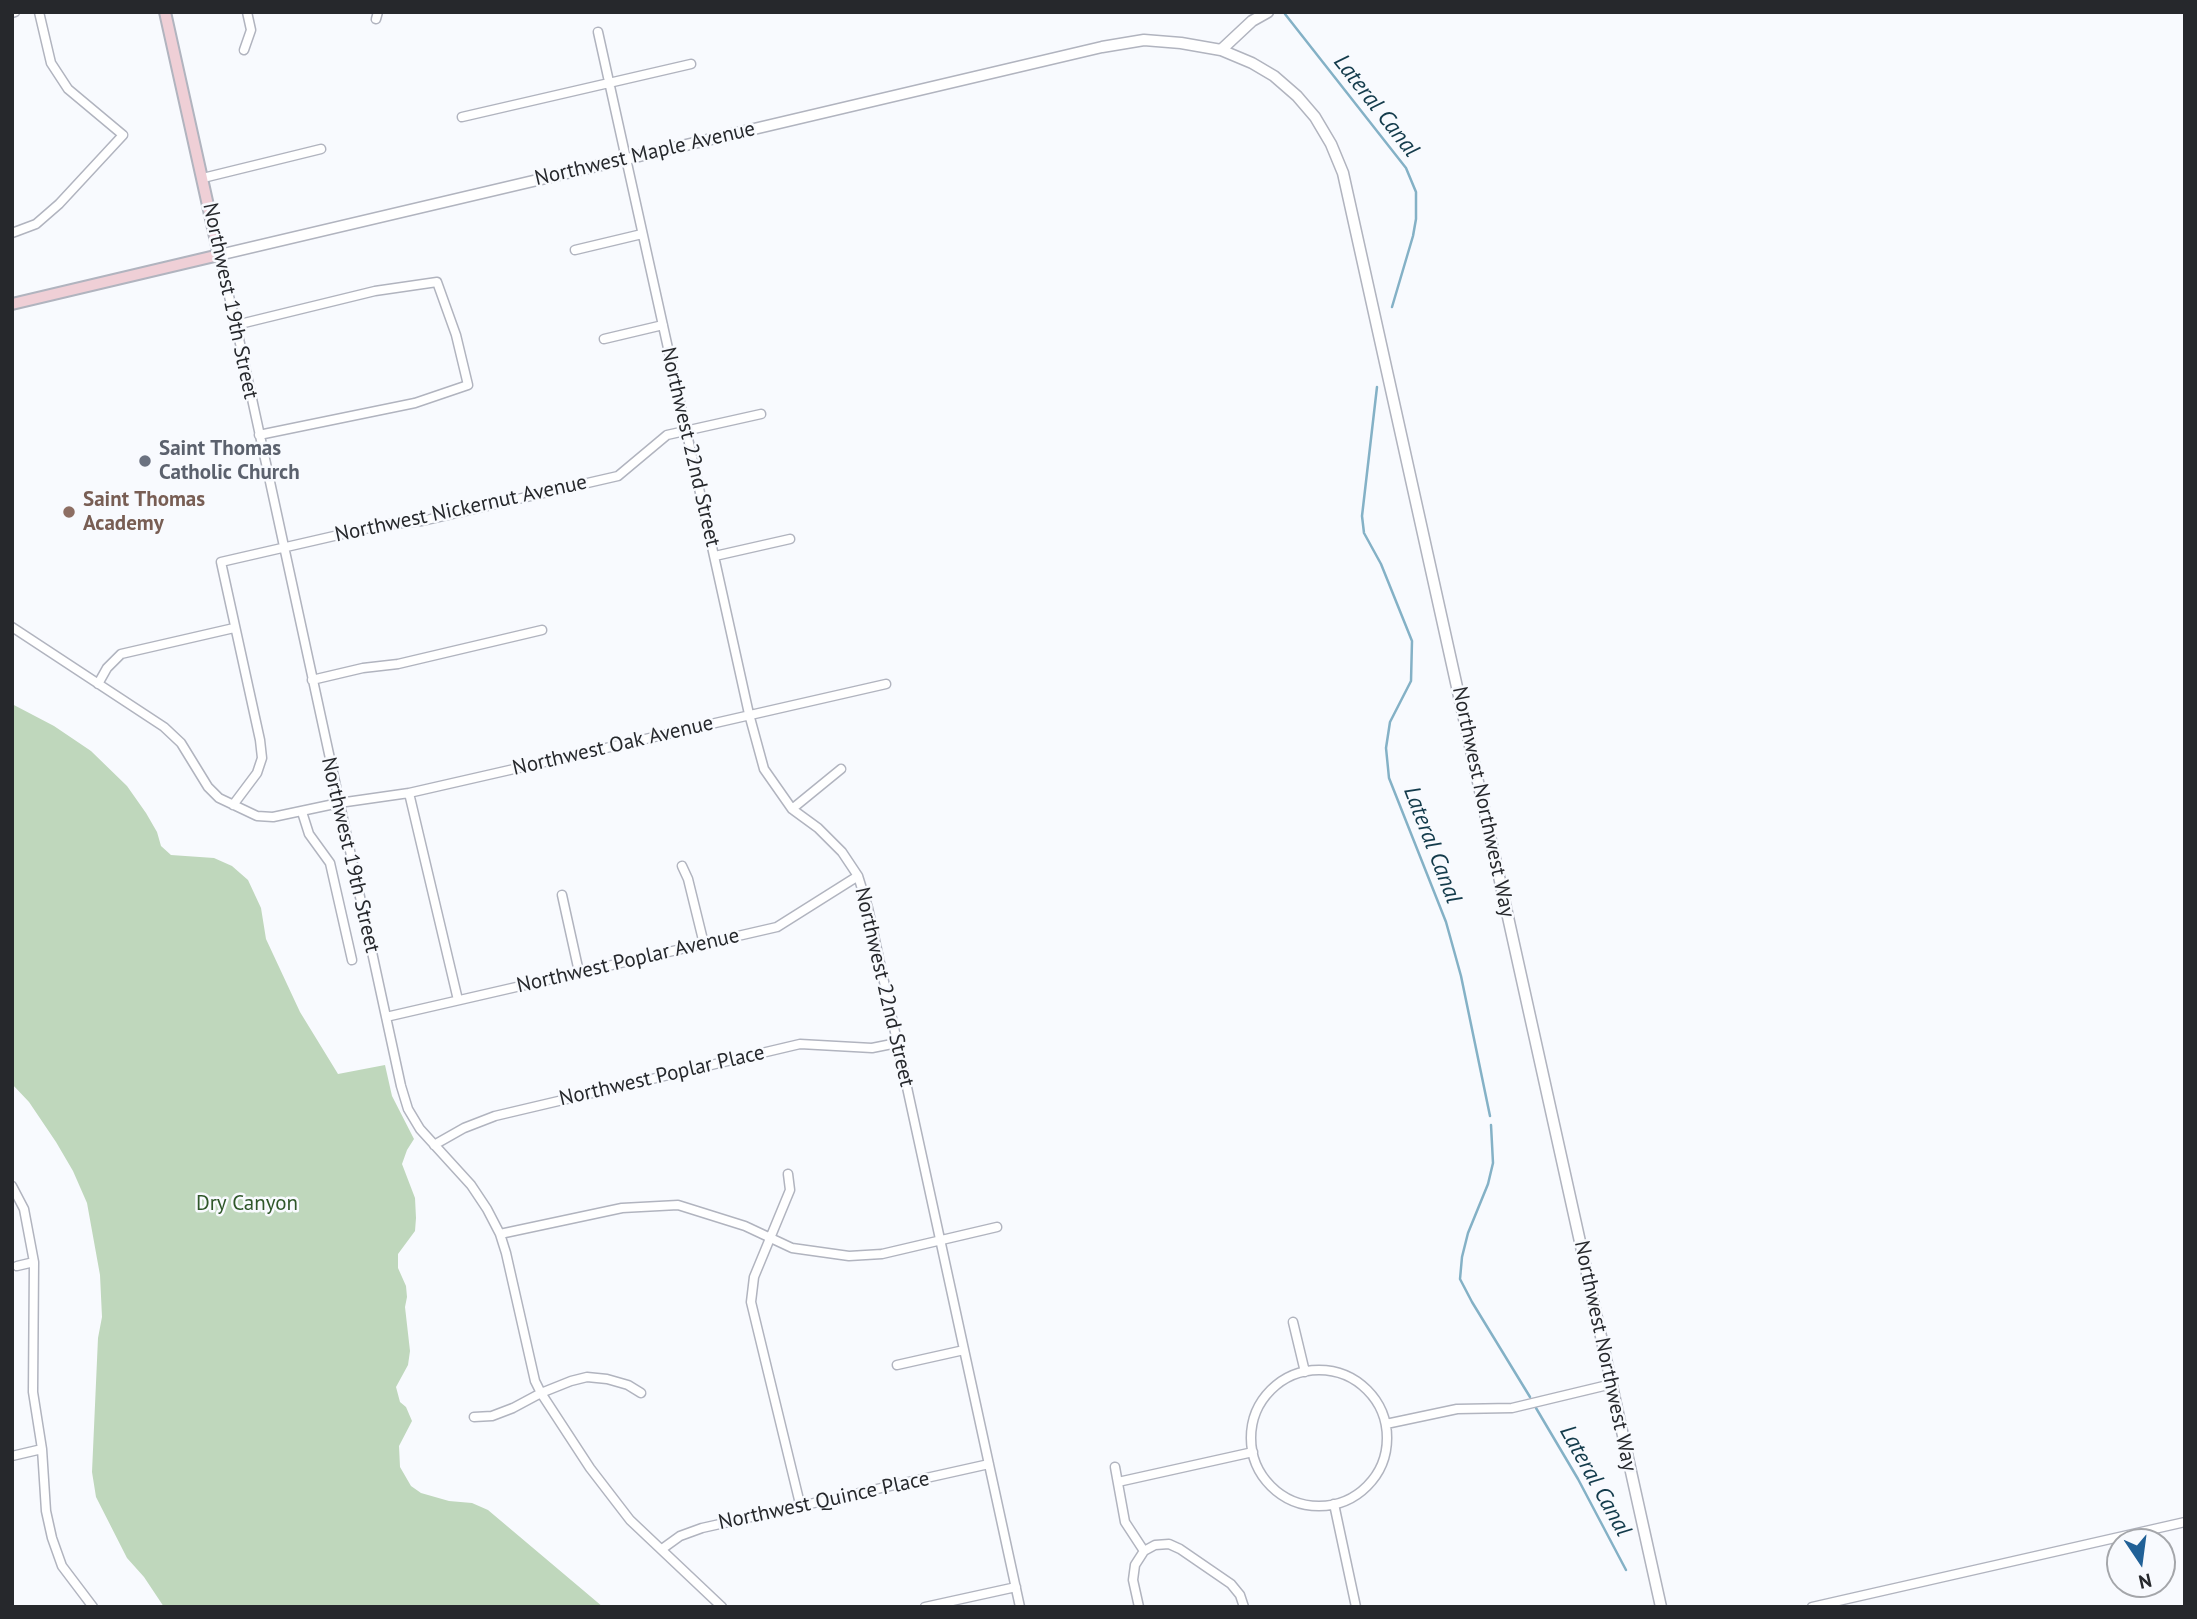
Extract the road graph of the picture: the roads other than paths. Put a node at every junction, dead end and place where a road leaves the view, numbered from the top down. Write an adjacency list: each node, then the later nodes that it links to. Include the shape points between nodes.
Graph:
1 (39, 12): 14 (street, via 51,63 68,89 123,135 59,204 36,224)
2 (164, 12): 13 (main road, Northwest 19th Street)
3 (247, 12): 6 (street, via 251,30)
4 (1268, 12): 7 (street)
5 (598, 32): 9 (street, Northwest 22nd Street)
6 (244, 50)
7 (1221, 50): 12 (street, Northwest Maple Avenue, via 1144,40 1102,47); 63 (street, Northwest Northwest Way, via 1274,76 1297,96 1332,144 1343,173)
8 (691, 64): 9 (street)
9 (610, 83): 10 (street); 12 (street, Northwest 22nd Street)
10 (462, 117)
11 (321, 149): 13 (street)
12 (625, 158): 15 (street, Northwest 22nd Street); 17 (street, Northwest Maple Avenue)
13 (203, 178): 17 (main road, Northwest 19th Street)
14 (12, 233)
15 (642, 234): 16 (street); 20 (street, Northwest 22nd Street)
16 (575, 250)
17 (219, 255): 18 (main road, Northwest Maple Avenue); 19 (street, Northwest 19th Street)
18 (12, 304)
19 (236, 325): 24 (street, Northwest 19th Street); 24 (street, via 375,291 437,282 468,385 415,403)
20 (663, 325): 21 (street); 23 (street, Northwest 22nd Street)
21 (604, 338)
22 (761, 414): 23 (street, Northwest Nickernut Avenue)
23 (687, 431): 26 (street, Northwest Nickernut Avenue, via 667,435 618,476 422,522 382,525); 27 (street, Northwest 22nd Street)
24 (259, 435): 26 (street, Northwest 19th Street)
25 (790, 539): 27 (street)
26 (284, 547): 29 (street, Northwest Nickernut Avenue, via 221,562); 31 (street, Northwest 19th Street)
27 (715, 556): 34 (street, Northwest 22nd Street)
28 (12, 627): 32 (street, Northwest Oak Avenue)
29 (234, 628): 32 (street, via 121,654); 38 (street, via 262,758)
30 (542, 630): 31 (street)
31 (312, 680): 37 (street, Northwest 19th Street)
32 (98, 684): 38 (street, Northwest Oak Avenue, via 164,727 181,744 208,787)
33 (886, 684): 34 (street, Northwest Oak Avenue)
34 (749, 714): 36 (street, Northwest Oak Avenue); 39 (street, Northwest 22nd Street, via 764,769)
35 (841, 769): 39 (street)
36 (409, 793): 37 (street, Northwest Oak Avenue); 47 (street)
37 (339, 803): 40 (street, Northwest Oak Avenue); 48 (street, Northwest 19th Street)
38 (233, 805): 40 (street, Northwest Oak Avenue, via 257,816)
39 (792, 809): 42 (street, Northwest 22nd Street, via 842,852)
40 (302, 812): 45 (street, via 309,834 330,863)
41 (682, 866): 44 (street)
42 (858, 876): 44 (street, Northwest Poplar Avenue, via 778,927); 49 (street, Northwest 22nd Street)
43 (562, 895): 46 (street)
44 (704, 944): 46 (street, Northwest Poplar Avenue)
45 (352, 960)
46 (579, 972): 47 (street, Northwest Poplar Avenue)
47 (458, 1000): 48 (street, Northwest Poplar Avenue)
48 (386, 1017): 50 (street, Northwest 19th Street, via 408,1109)
49 (897, 1043): 50 (street, Northwest Poplar Place, via 872,1048 800,1044 495,1115); 56 (street, Northwest 22nd Street)
50 (434, 1145): 54 (street, Northwest 19th Street, via 471,1185)
51 (788, 1174): 55 (street, via 790,1191)
52 (12, 1186): 57 (street, via 24,1209)
53 (998, 1227): 56 (street)
54 (500, 1234): 55 (street, via 622,1208 678,1205); 64 (street, Northwest 19th Street)
55 (769, 1238): 56 (street, via 792,1248 849,1256); 75 (street, via 754,1276 751,1302)
56 (941, 1241): 60 (street, Northwest 22nd Street)
57 (34, 1262): 58 (street); 68 (street, via 33,1392)
58 (16, 1266)
59 (1293, 1322): 62 (street)
60 (964, 1350): 61 (street); 71 (street, Northwest 22nd Street)
61 (897, 1365)
62 (1305, 1372): 67 (street, via 1336,1371 1358,1381 1375,1397); 69 (street, via 1270,1390 1258,1407 1252,1427)
63 (1612, 1384): 67 (street, via 1512,1408 1457,1409); 87 (street, Northwest Northwest Way)
64 (541, 1393): 65 (street, via 587,1377 628,1385); 66 (street, via 503,1412); 77 (street, Northwest 19th Street, via 610,1494)
65 (641, 1393)
66 (474, 1417)
67 (1386, 1424): 74 (street, via 1388,1442 1382,1465 1369,1485)
68 (42, 1449): 70 (street); 80 (street, via 52,1538 62,1566)
69 (1253, 1452): 73 (street); 74 (street, via 1270,1485 1287,1498 1307,1505)
70 (12, 1456)
71 (989, 1464): 75 (street, Northwest Quince Place); 79 (street, Northwest 22nd Street)
72 (1115, 1467): 73 (street)
73 (1118, 1482): 78 (street, via 1125,1522)
74 (1334, 1504): 86 (street)
75 (801, 1508): 77 (street, Northwest Quince Place, via 702,1528)
76 (2185, 1522): 88 (street)
77 (663, 1549): 81 (street, Northwest 19th Street)
78 (1144, 1551): 84 (street, via 1133,1580); 85 (street, via 1169,1544 1180,1549 1231,1584)
79 (1016, 1587): 82 (street); 83 (street, Northwest 22nd Street)
80 (93, 1607)
81 (722, 1607)
82 (925, 1607)
83 (1020, 1607)
84 (1139, 1607)
85 (1244, 1607)
86 (1356, 1607)
87 (1661, 1607)
88 (1812, 1607)

